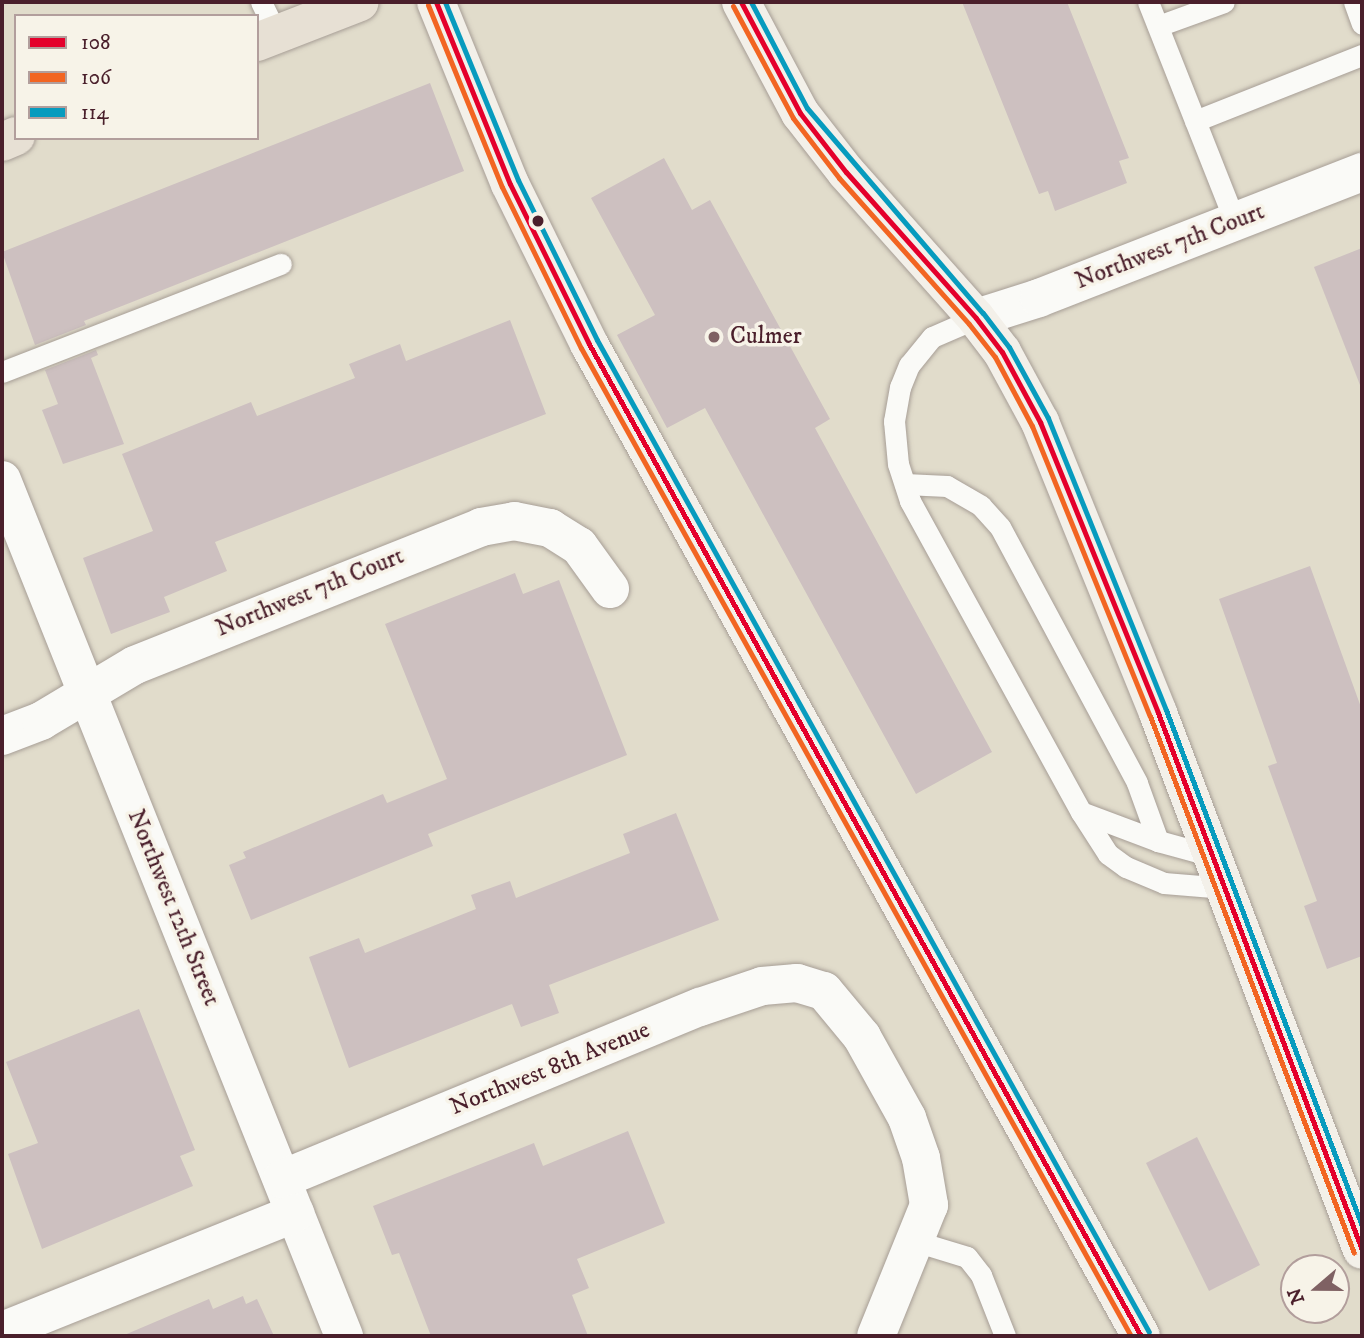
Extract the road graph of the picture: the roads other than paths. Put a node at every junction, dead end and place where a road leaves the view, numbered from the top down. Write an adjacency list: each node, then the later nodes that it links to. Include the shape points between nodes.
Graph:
1 (360, 2): 8 (main road)
2 (436, 2): 32 (street, via 517,201 589,344)
3 (741, 2): 15 (street, via 785,90 823,145)
4 (1149, 2): 9 (lane)
5 (1224, 2): 9 (lane)
6 (1354, 2): 7 (lane)
7 (1362, 24)
8 (265, 26)
9 (1158, 26): 11 (lane)
10 (1362, 55): 11 (lane)
11 (1195, 121): 13 (lane)
12 (1362, 172): 13 (street, Northwest 7th Court)
13 (1235, 222): 15 (street, Northwest 7th Court)
14 (281, 264): 16 (lane)
15 (976, 318): 18 (lane, via 932,337 909,366 894,421); 24 (street, via 1002,352 1040,422)
16 (2, 372)
17 (2, 480): 20 (street, Northwest 12th Street)
18 (905, 484): 22 (lane, via 925,531); 23 (lane, via 947,486 981,506 1000,527 1137,783)
19 (610, 589): 20 (street, Northwest 7th Court, via 579,546 550,528 514,521 481,527 135,665)
20 (88, 693): 21 (street, Northwest 7th Court, via 41,721); 25 (street, Northwest 12th Street)
21 (2, 736)
22 (1081, 812): 23 (lane); 24 (lane, via 1108,854 1136,872 1164,883)
23 (1158, 841): 24 (lane)
24 (1219, 872): 27 (street)
25 (288, 1196): 26 (street, Northwest 8th Avenue, via 700,1007 762,986 797,983 824,991 862,1037 907,1118 921,1158 929,1205); 28 (street, Northwest 8th Avenue); 29 (street, Northwest 12th Street)
26 (918, 1242): 30 (street); 31 (lane, via 967,1257 981,1275)
27 (1362, 1250)
28 (2, 1331)
29 (344, 1336)
30 (876, 1336)
31 (1005, 1336)
32 (1141, 1336)

